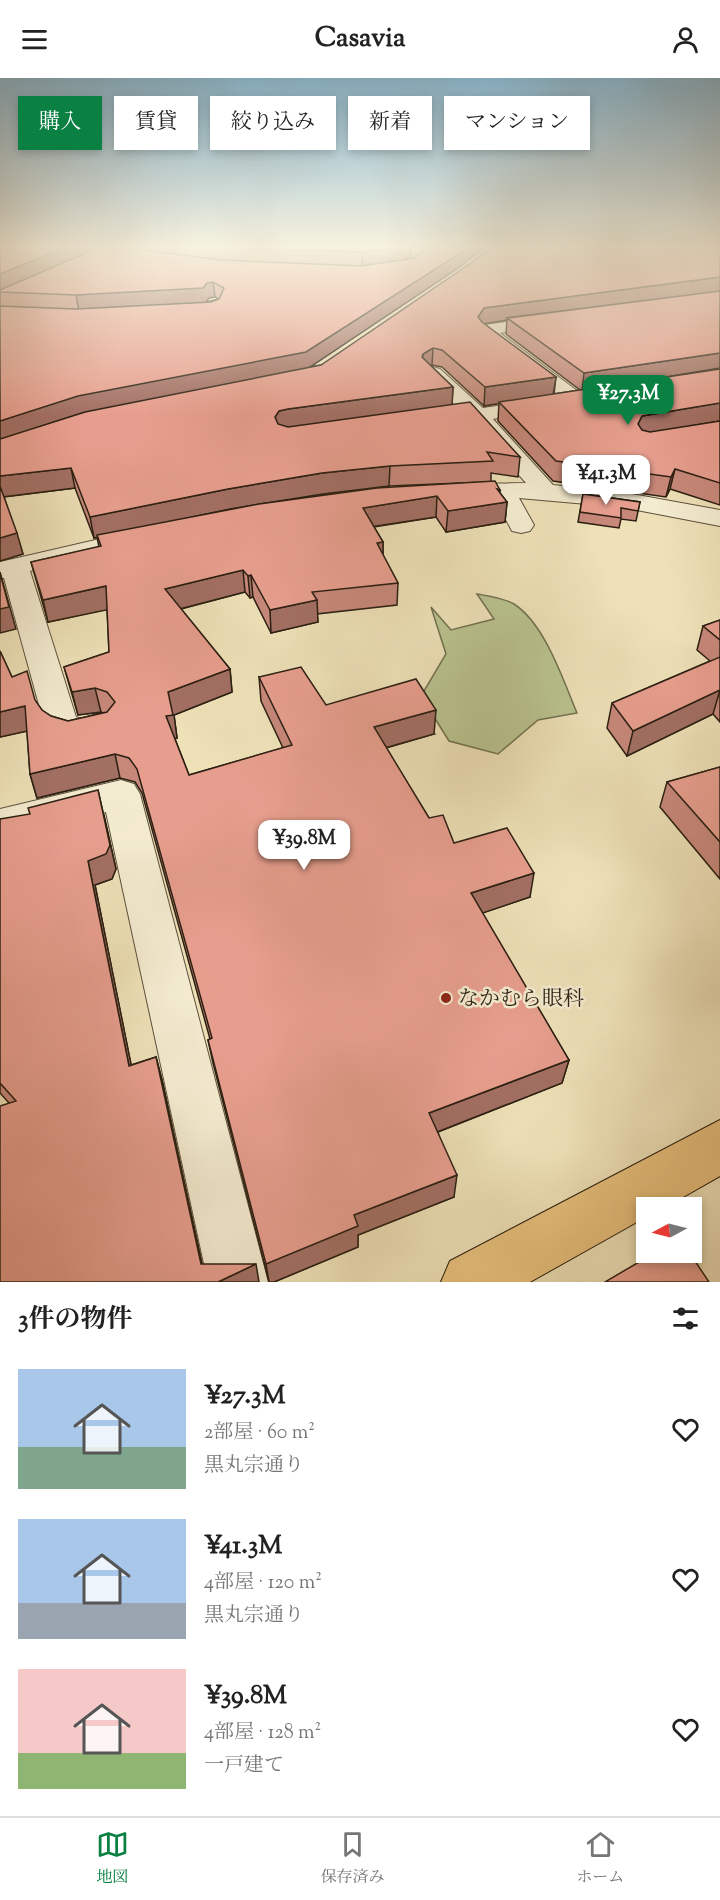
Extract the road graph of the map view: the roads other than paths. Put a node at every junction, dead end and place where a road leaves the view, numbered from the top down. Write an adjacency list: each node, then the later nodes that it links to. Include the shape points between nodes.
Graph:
1 (570, 318): 4 (street, via 491,329 488,333)
2 (433, 373): 5 (street)
3 (599, 397): 4 (street)
4 (577, 400): 5 (street)
5 (476, 413): 6 (street); 7 (street)
6 (450, 414)
7 (544, 489): 8 (street); 10 (street, via 671,507)
8 (503, 491): 9 (street); 11 (street)
9 (430, 492)
10 (720, 519)
11 (521, 525)
12 (171, 531): 13 (street)
13 (8, 568): 14 (street, via 61,723 75,732)
14 (100, 726)
15 (0, 824): 17 (street, via 120,794)
16 (720, 1147): 18 (main road)
17 (238, 1282)
18 (471, 1282)

